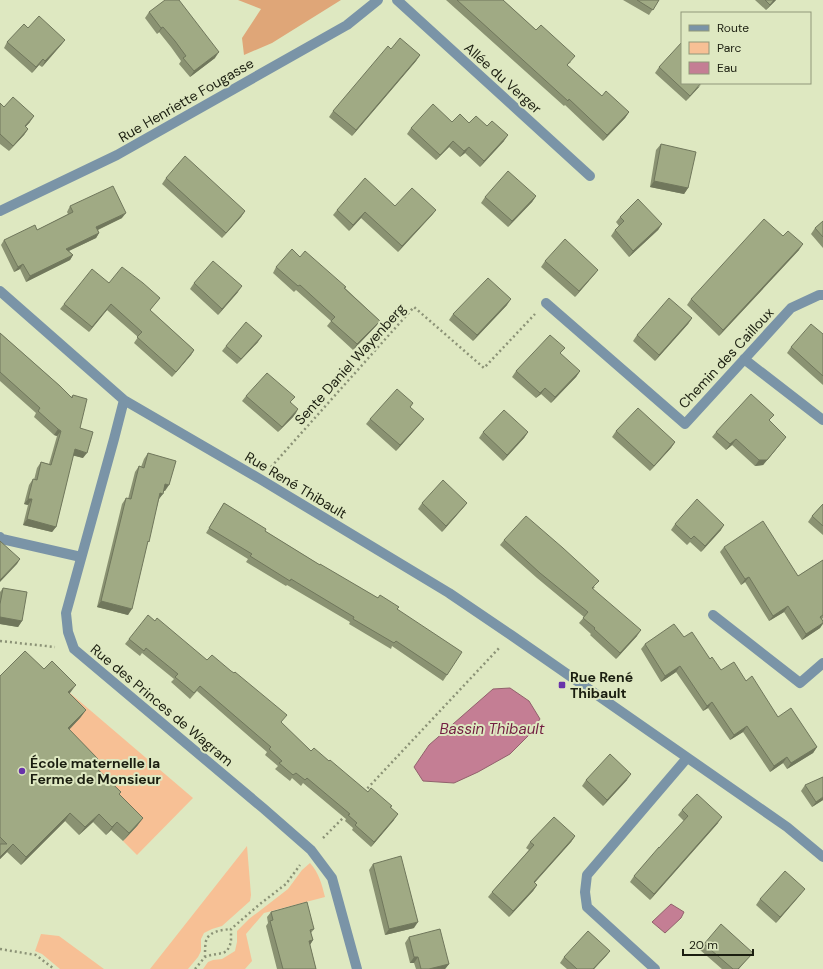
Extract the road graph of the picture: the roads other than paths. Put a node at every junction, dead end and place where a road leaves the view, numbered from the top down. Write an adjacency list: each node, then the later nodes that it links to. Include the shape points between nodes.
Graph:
1 (378, 0): 4 (street, Rue Henriette Fougasse, via 347,25 118,156)
2 (397, 0): 3 (street, Allée du Verger)
3 (590, 176)
4 (0, 211)
5 (0, 291): 9 (street, Rue René Thibault)
6 (823, 295): 8 (street, Chemin des Cailloux, via 791,308)
7 (546, 303): 8 (street, Chemin des Cailloux, via 685,424)
8 (744, 359): 10 (street)
9 (124, 400): 12 (street, Rue des Princes de Wagram); 15 (street, Rue René Thibault, via 449,593)
10 (823, 420)
11 (0, 537): 12 (street)
12 (81, 558): 17 (street, Rue des Princes de Wagram, via 66,613 68,632 74,649 311,850 332,878)
13 (713, 615): 14 (street, via 800,683)
14 (823, 664)
15 (687, 758): 16 (street, Rue René Thibault, via 787,827); 18 (street, via 587,875 587,907)
16 (823, 856)
17 (357, 969)
18 (655, 969)

